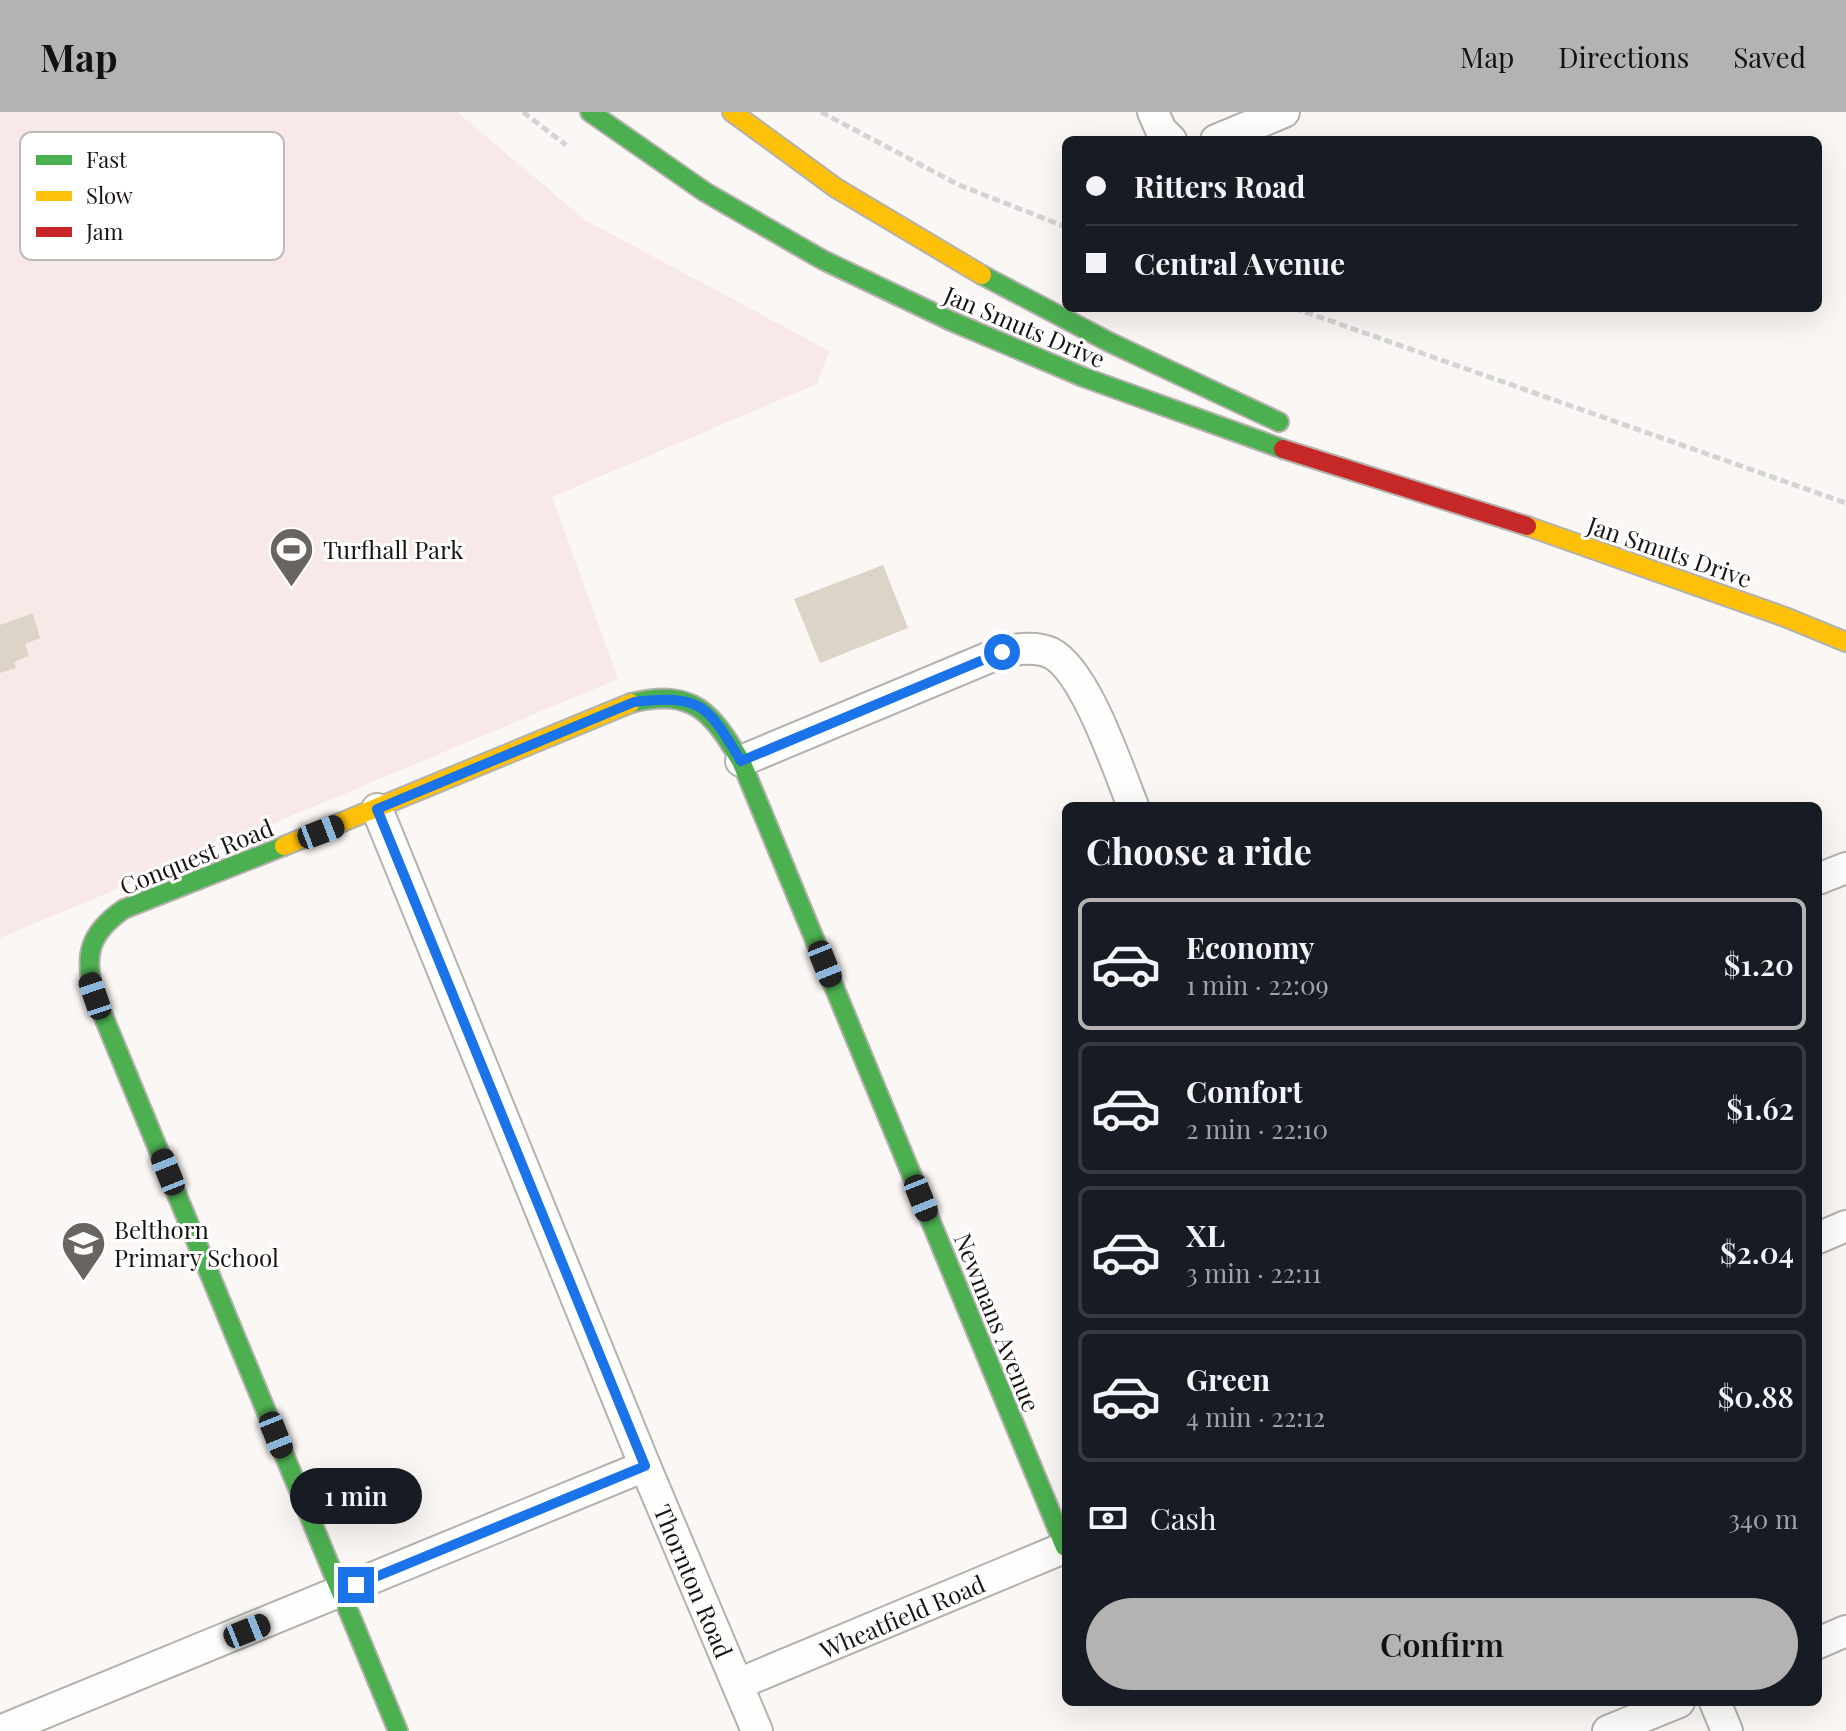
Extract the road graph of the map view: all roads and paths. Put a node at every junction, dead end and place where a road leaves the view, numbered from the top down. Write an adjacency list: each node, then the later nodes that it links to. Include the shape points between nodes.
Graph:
1 (590, 112): 13 (street, Jan Smuts Drive, via 744,215 823,260 951,321 1153,404 1342,469)
2 (732, 112): 10 (street, Jan Smuts Drive, via 836,188 951,257)
3 (821, 112): 8 (path, via 959,185)
4 (1153, 112): 6 (street)
5 (1284, 112): 7 (street)
6 (1167, 136)
7 (1226, 136)
8 (1062, 225)
9 (1305, 312): 12 (path)
10 (1290, 428)
11 (1316, 439): 13 (street, Jan Smuts Drive)
12 (1846, 503)
13 (1477, 508): 14 (street, Jan Smuts Drive)
14 (1846, 642)
15 (741, 761): 16 (street, via 1002,652 1032,648 1054,654 1083,690); 17 (street, Conquest Road, via 699,706 667,698 634,702); 23 (street, Newmans Avenue)
16 (1131, 802)
17 (377, 809): 22 (street, Thornton Road); 25 (street, Conquest Road, via 124,909 99,930 89,958 95,996)
18 (1846, 868): 19 (street)
19 (1822, 877)
20 (1846, 1226): 21 (street)
21 (1822, 1236)
22 (645, 1466): 25 (street); 28 (street, Thornton Road)
23 (1062, 1540)
24 (1062, 1548): 28 (street, Wheatfield Road)
25 (341, 1592): 31 (street); 32 (street, Conquest Road)
26 (1846, 1631): 27 (street)
27 (1822, 1641)
28 (738, 1684): 33 (street, Thornton Road)
29 (1669, 1706): 34 (street)
30 (1717, 1706): 35 (street)
31 (0, 1731)
32 (398, 1731)
33 (757, 1731)
34 (1608, 1731)
35 (1727, 1731)

